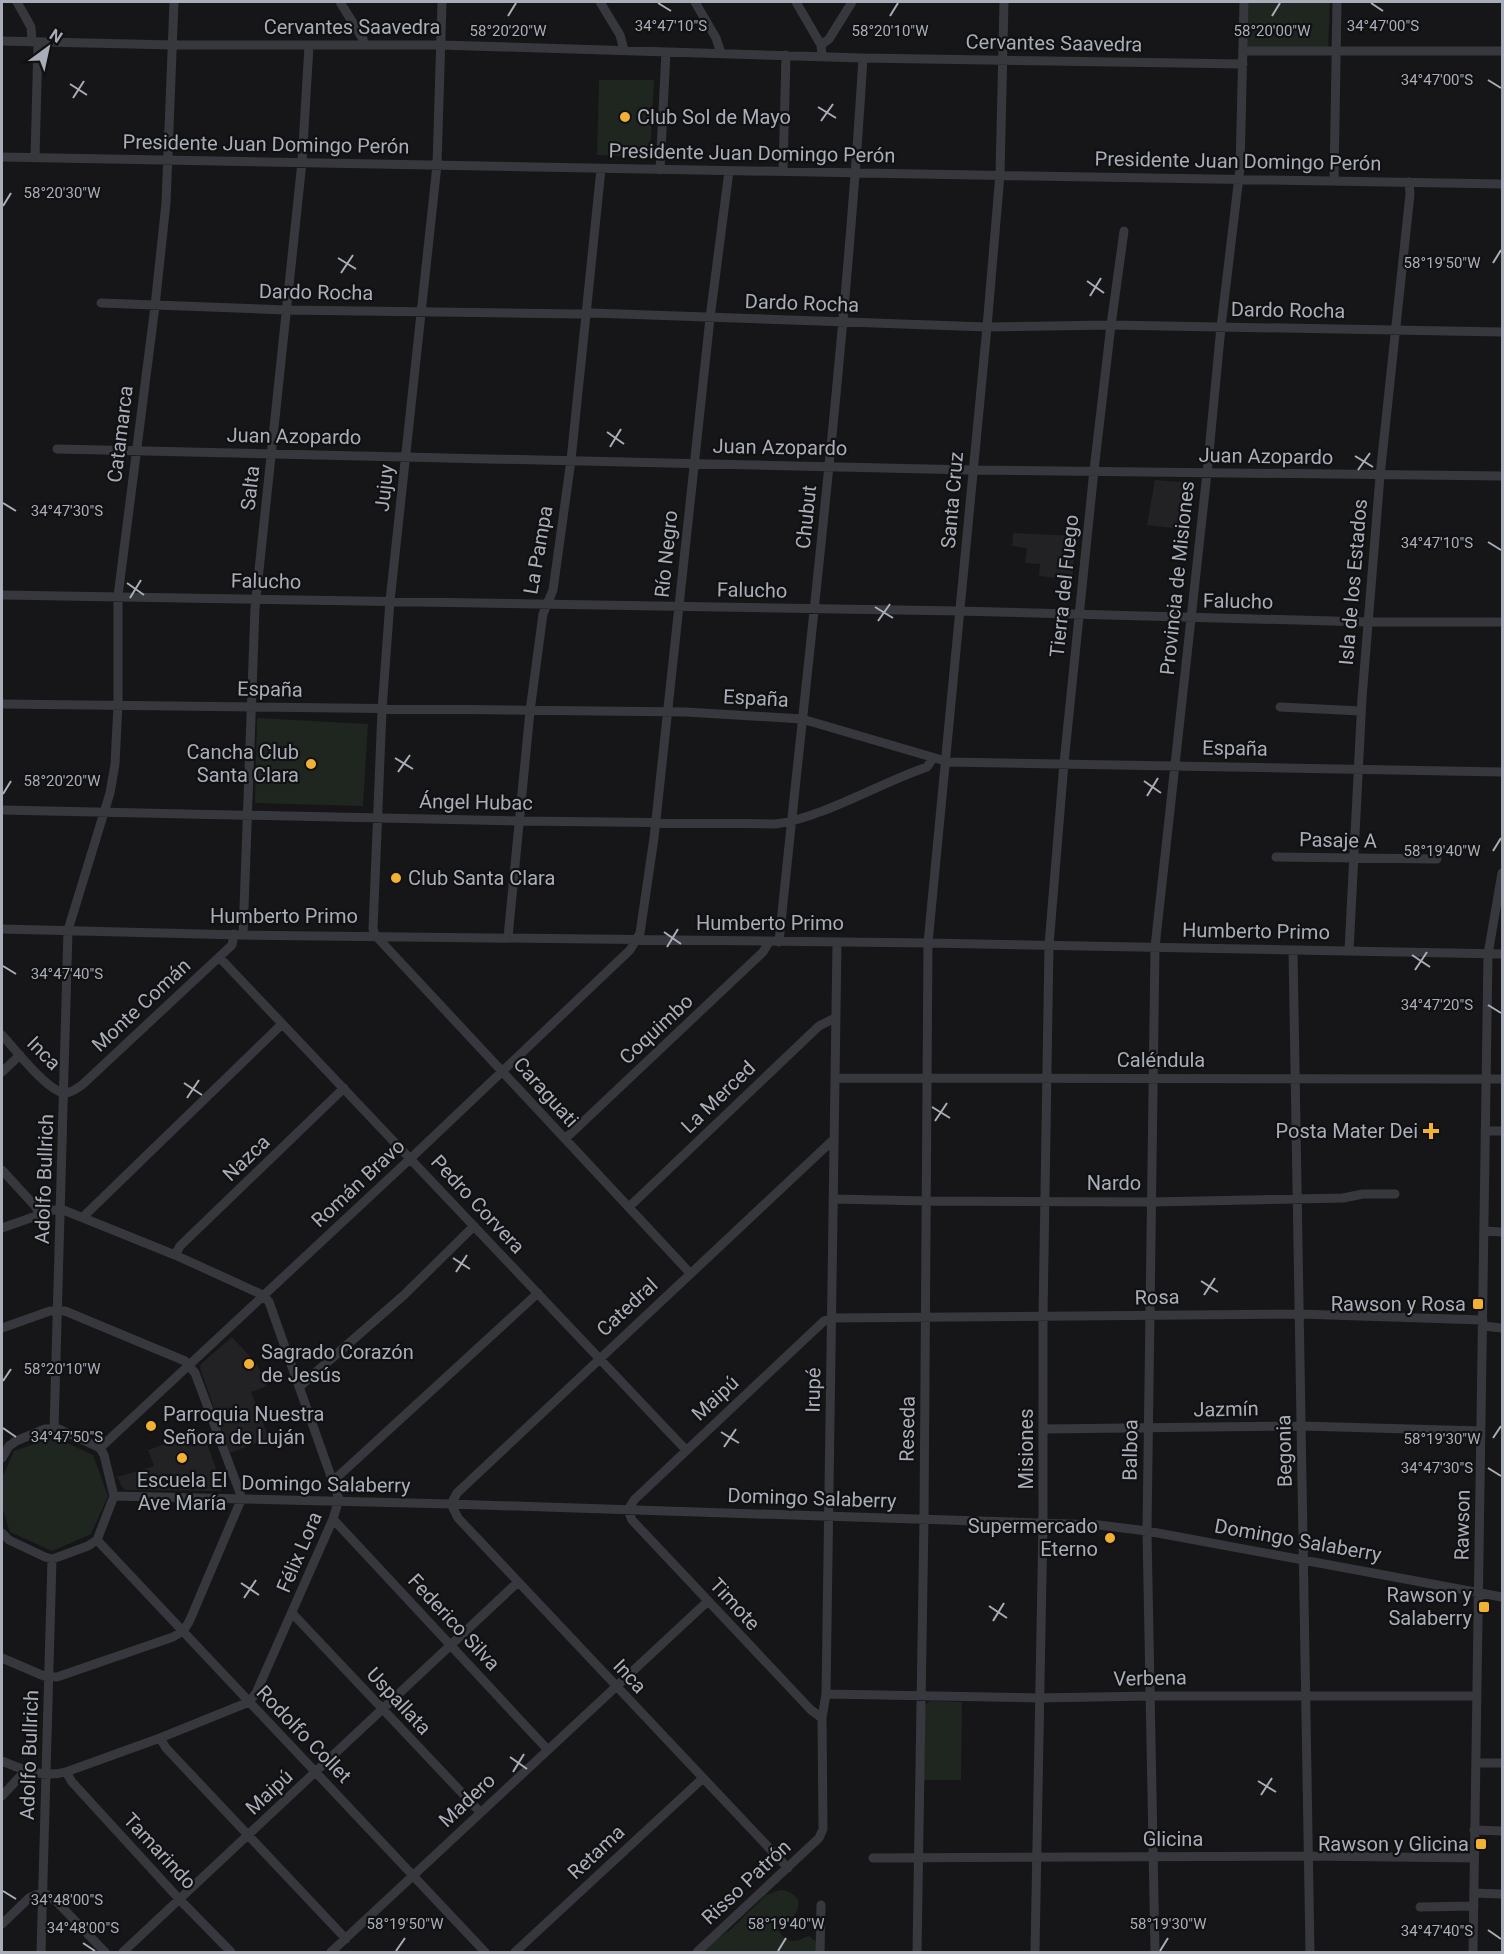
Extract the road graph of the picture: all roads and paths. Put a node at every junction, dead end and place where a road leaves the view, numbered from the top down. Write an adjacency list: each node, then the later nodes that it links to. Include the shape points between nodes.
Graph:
1 (17, 2): 13 (street)
2 (174, 2): 14 (street, Catamarca)
3 (340, 2): 15 (street)
4 (442, 2): 16 (street, Jujuy)
5 (600, 2): 19 (street, via 620,35)
6 (695, 2): 24 (street)
7 (796, 2): 17 (street)
8 (852, 2): 17 (street, via 830,39)
9 (1004, 2): 28 (street, Santa Cruz)
10 (1244, 2): 21 (street, Provincia de Misiones)
11 (1338, 2): 20 (street)
12 (2, 41): 13 (street, Cervantes Saavedra)
13 (35, 42): 14 (street, Cervantes Saavedra); 31 (street)
14 (173, 45): 18 (street, Cervantes Saavedra); 32 (street, Catamarca)
15 (364, 45): 16 (street, Cervantes Saavedra); 18 (street, Cervantes Saavedra)
16 (441, 45): 19 (street, Cervantes Saavedra); 34 (street, Jujuy)
17 (821, 45): 26 (street)
18 (309, 46): 33 (street, Salta)
19 (624, 50): 23 (street, Cervantes Saavedra)
20 (1337, 50): 21 (street); 22 (street); 42 (street)
21 (1243, 51): 29 (street, Provincia de Misiones)
22 (1503, 51)
23 (666, 52): 24 (street, Cervantes Saavedra); 36 (street)
24 (721, 53): 25 (street, Cervantes Saavedra)
25 (786, 55): 26 (street, Cervantes Saavedra); 38 (street)
26 (822, 56): 27 (street, Cervantes Saavedra)
27 (863, 58): 28 (street, Cervantes Saavedra); 39 (street, Chubut)
28 (1003, 60): 29 (street, Cervantes Saavedra); 40 (street, Santa Cruz)
29 (1243, 64): 41 (street, Provincia de Misiones)
30 (2, 157): 31 (street, Presidente Juan Domingo Perón)
31 (35, 158): 32 (street, Presidente Juan Domingo Perón)
32 (169, 159): 33 (street, Presidente Juan Domingo Perón); 47 (street, Catamarca)
33 (302, 162): 34 (street, Presidente Juan Domingo Perón); 48 (street, Salta)
34 (437, 165): 35 (street, Presidente Juan Domingo Perón); 49 (street, Jujuy)
35 (601, 169): 36 (street, Presidente Juan Domingo Perón); 50 (street, La Pampa)
36 (660, 170): 37 (street, Presidente Juan Domingo Perón)
37 (729, 171): 38 (street, Presidente Juan Domingo Perón); 51 (street, Río Negro)
38 (783, 171): 39 (street, Presidente Juan Domingo Perón)
39 (856, 173): 40 (street, Presidente Juan Domingo Perón); 52 (street, Chubut)
40 (1000, 174): 41 (street, Presidente Juan Domingo Perón); 54 (street, Santa Cruz)
41 (1238, 178): 42 (street, Presidente Juan Domingo Perón); 55 (street, Provincia de Misiones)
42 (1334, 180): 43 (street, Presidente Juan Domingo Perón)
43 (1409, 182): 44 (street, Presidente Juan Domingo Perón); 56 (street, Isla de los Estados)
44 (1503, 184)
45 (1124, 231): 53 (street, Tierra del Fuego)
46 (101, 303): 47 (street, Dardo Rocha)
47 (155, 306): 48 (street, Dardo Rocha); 59 (street, Catamarca)
48 (286, 310): 49 (street, Dardo Rocha); 60 (street, Salta)
49 (421, 312): 50 (street, Dardo Rocha); 61 (street, Jujuy)
50 (585, 314): 51 (street, Dardo Rocha); 62 (street, La Pampa)
51 (710, 318): 52 (street, Dardo Rocha); 63 (street, Río Negro)
52 (843, 323): 54 (street, Dardo Rocha); 64 (street, Chubut)
53 (1111, 325): 54 (street, Dardo Rocha); 55 (street, Dardo Rocha); 66 (street, Tierra del Fuego)
54 (987, 327): 65 (street, Santa Cruz)
55 (1221, 327): 56 (street, Dardo Rocha); 67 (street, Provincia de Misiones)
56 (1396, 330): 57 (street, Dardo Rocha); 68 (street, Isla de los Estados)
57 (1503, 332)
58 (57, 449): 59 (street, Juan Azopardo)
59 (136, 450): 60 (street, Juan Azopardo); 71 (street, Catamarca)
60 (272, 453): 61 (street, Juan Azopardo); 72 (street, Salta)
61 (405, 456): 62 (street, Juan Azopardo); 73 (street, Jujuy)
62 (570, 460): 63 (street, Juan Azopardo); 74 (street, La Pampa, via 553,590)
63 (694, 463): 64 (street, Juan Azopardo); 75 (street, Río Negro)
64 (830, 466): 65 (street, Juan Azopardo); 76 (street, Chubut)
65 (972, 470): 66 (street, Juan Azopardo); 77 (street, Santa Cruz)
66 (1094, 470): 67 (street, Juan Azopardo); 78 (street, Tierra del Fuego)
67 (1207, 473): 68 (street, Juan Azopardo); 79 (street, Provincia de Misiones)
68 (1380, 476): 69 (street, Juan Azopardo); 80 (street, Isla de los Estados)
69 (1503, 476)
70 (2, 595): 71 (street, Falucho)
71 (118, 596): 72 (street, Falucho); 83 (street, Catamarca)
72 (256, 599): 73 (street, Falucho); 84 (street, Salta)
73 (390, 602): 74 (street, Falucho); 86 (street, Jujuy)
74 (547, 604): 75 (street, Falucho); 87 (street, La Pampa)
75 (678, 606): 76 (street, Falucho); 89 (street, Río Negro)
76 (814, 609): 77 (street, Falucho); 90 (street, Chubut)
77 (959, 611): 78 (street, Falucho); 92 (street, Santa Cruz)
78 (1079, 615): 79 (street, Falucho); 93 (street, Tierra del Fuego)
79 (1191, 617): 80 (street, Falucho); 94 (street, Provincia de Misiones)
80 (1368, 622): 81 (street, Falucho); 88 (street, Isla de los Estados)
81 (1503, 622)
82 (2, 704): 83 (street, España)
83 (118, 704): 84 (street, España); 98 (street, Catamarca, via 113,778)
84 (252, 706): 86 (street, España); 99 (street, Salta)
85 (1280, 707): 88 (street)
86 (382, 710): 87 (street, España); 100 (street, Jujuy)
87 (530, 711): 89 (street, España); 101 (street, La Pampa)
88 (1361, 711): 95 (street, Isla de los Estados)
89 (666, 713): 90 (street, España); 102 (street, Río Negro)
90 (802, 719): 91 (street, España); 103 (street, Chubut)
91 (933, 758): 92 (street, España); 103 (street, Ángel Hubac, via 927,766)
92 (944, 761): 93 (street, España); 116 (street, Santa Cruz)
93 (1064, 763): 94 (street, España); 117 (street, Tierra del Fuego)
94 (1175, 765): 95 (street, España); 118 (street, Provincia de Misiones)
95 (1358, 769): 96 (street, España); 105 (street, Isla de los Estados)
96 (1503, 772)
97 (2, 810): 98 (street, Ángel Hubac)
98 (105, 812): 99 (street, Ángel Hubac); 109 (street, Catamarca)
99 (248, 814): 100 (street, Ángel Hubac); 110 (street, Salta)
100 (377, 817): 101 (street, Ángel Hubac); 111 (street, Jujuy)
101 (519, 821): 102 (street, Ángel Hubac); 112 (street, La Pampa)
102 (655, 822): 103 (street, Ángel Hubac); 113 (street, Río Negro)
103 (791, 822): 114 (street, Chubut)
104 (1275, 857): 105 (street, Pasaje A)
105 (1353, 858): 106 (street, Pasaje A); 120 (street, Isla de los Estados)
106 (1437, 859)
107 (1503, 873): 121 (street, Rawson)
108 (2, 929): 109 (street, Humberto Primo)
109 (68, 930): 110 (street, Humberto Primo); 138 (street, Adolfo Bullrich)
110 (238, 935): 111 (street, Humberto Primo); 123 (street, Monte Comán)
111 (375, 935): 112 (street, Humberto Primo); 128 (street, Caraguati)
112 (508, 937): 113 (street, Humberto Primo)
113 (638, 940): 114 (street, Humberto Primo); 128 (street, Román Bravo)
114 (774, 942): 115 (street, Humberto Primo); 141 (street, Coquimbo)
115 (837, 942): 116 (street, Humberto Primo); 124 (street, Irupé)
116 (928, 943): 117 (street, Humberto Primo); 135 (street, Reseda)
117 (1048, 945): 118 (street, Humberto Primo); 132 (street, Misiones)
118 (1155, 947): 119 (street, Humberto Primo); 130 (street, Balboa)
119 (1293, 950): 120 (street, Humberto Primo); 133 (street, Begonia)
120 (1349, 951): 121 (street, Humberto Primo)
121 (1488, 954): 122 (street, Humberto Primo); 134 (street, Rawson)
122 (1503, 954)
123 (219, 957): 125 (street, Pedro Corvera); 138 (street, Monte Comán, via 82,1084)
124 (835, 1018): 131 (street, Irupé); 151 (street, La Merced, via 819,1026)
125 (282, 1024): 137 (street, Pedro Corvera); 154 (street)
126 (2, 1035): 127 (street, Inca)
127 (20, 1055): 129 (street); 138 (street, Inca)
128 (503, 1071): 141 (street, Caraguati); 143 (street, Román Bravo)
129 (2, 1072)
130 (1153, 1077): 132 (street, Caléndula); 133 (street, Caléndula); 150 (street, Balboa)
131 (835, 1078): 135 (street, Caléndula); 142 (street, Irupé)
132 (1047, 1078): 135 (street, Caléndula); 149 (street, Misiones)
133 (1296, 1078): 134 (street, Caléndula); 147 (street, Begonia)
134 (1486, 1078): 136 (street, Caléndula); 139 (street, Rawson)
135 (928, 1079): 148 (street, Reseda)
136 (1503, 1079)
137 (344, 1088): 143 (street, Pedro Corvera); 159 (street, Nazca)
138 (64, 1093): 152 (street, Adolfo Bullrich)
139 (1485, 1131): 140 (street); 157 (street, Rawson)
140 (1503, 1131)
141 (565, 1139): 151 (street, Caraguati)
142 (833, 1140): 146 (street, Irupé); 160 (street, Catedral)
143 (411, 1158): 155 (street, Pedro Corvera); 162 (street, Román Bravo)
144 (2, 1170): 153 (street)
145 (1395, 1194): 147 (street, Nardo)
146 (833, 1199): 148 (street, Nardo); 168 (street, Irupé)
147 (1298, 1199): 150 (street, Nardo); 164 (street, Begonia)
148 (927, 1201): 149 (street, Nardo); 167 (street, Reseda)
149 (1045, 1201): 150 (street, Nardo); 166 (street, Misiones)
150 (1152, 1202): 165 (street, Balboa)
151 (629, 1207): 160 (street, Caraguati)
152 (61, 1209): 153 (street); 154 (street); 163 (street, Adolfo Bullrich)
153 (39, 1214): 156 (street)
154 (82, 1216): 159 (street)
155 (474, 1226): 161 (street, Pedro Corvera); 174 (street, via 404,1295)
156 (2, 1228)
157 (1484, 1232): 158 (street); 169 (street, Rawson)
158 (1503, 1232)
159 (175, 1255): 162 (street)
160 (690, 1274): 172 (street, Catedral)
161 (538, 1293): 172 (street, Pedro Corvera); 185 (street)
162 (263, 1295): 173 (street, Román Bravo); 174 (street, Félix Lora, via 269,1302)
163 (58, 1310): 170 (street); 173 (street); 177 (street, Adolfo Bullrich)
164 (1299, 1314): 165 (street, Rosa); 169 (street, Rosa); 175 (street, Begonia)
165 (1150, 1315): 166 (street, Rosa); 176 (street, Balboa)
166 (1043, 1316): 167 (street, Rosa); 178 (street, Misiones)
167 (926, 1317): 168 (street, Rosa); 193 (street, Reseda)
168 (832, 1318): 183 (street, Maipú, via 817,1327); 191 (street, Irupé)
169 (1483, 1323): 171 (street, Rosa); 179 (street, Rawson)
170 (2, 1328)
171 (1503, 1328)
172 (599, 1359): 183 (street, Pedro Corvera); 189 (street, Catedral, via 457,1493)
173 (189, 1364): 182 (street, Román Bravo); 187 (street)
174 (299, 1387): 185 (street, Félix Lora)
175 (1302, 1426): 176 (street, Jazmín); 179 (street, Jazmín); 199 (street, Begonia)
176 (1149, 1428): 178 (street, Jazmín); 195 (street, Balboa)
177 (54, 1429): 181 (street, via 45,1429); 182 (street)
178 (1044, 1429): 194 (street, Misiones)
179 (1481, 1431): 201 (street, Rawson)
180 (2, 1438): 181 (street)
181 (9, 1446): 184 (street)
182 (100, 1448): 186 (street)
183 (686, 1450): 190 (street, Maipú)
184 (2, 1458)
185 (333, 1481): 188 (street, Félix Lora)
186 (114, 1496): 187 (street, Domingo Salaberry); 197 (street)
187 (241, 1500): 188 (street, Domingo Salaberry); 205 (street)
188 (339, 1502): 189 (street, Domingo Salaberry); 192 (street, Félix Lora)
189 (451, 1504): 190 (street, Domingo Salaberry); 200 (street, Inca, via 458,1518)
190 (628, 1510): 191 (street, Domingo Salaberry); 203 (street, Timote, via 632,1520)
191 (828, 1517): 193 (street, Domingo Salaberry); 210 (street, Irupé)
192 (333, 1520): 204 (street, Félix Lora); 206 (street, Federico Silva)
193 (924, 1520): 194 (street, Domingo Salaberry); 212 (street, Reseda)
194 (1043, 1522): 195 (street, Domingo Salaberry); 215 (street, Misiones)
195 (1147, 1531): 199 (street, Domingo Salaberry); 213 (street, Balboa)
196 (2, 1537): 198 (street)
197 (97, 1540): 198 (street); 205 (street, Rodolfo Collet)
198 (52, 1559): 208 (street, Adolfo Bullrich)
199 (1304, 1560): 201 (street, Domingo Salaberry); 211 (street, Begonia)
200 (518, 1582): 206 (street, Maipú); 209 (street, Inca)
201 (1479, 1592): 202 (street, Domingo Salaberry); 214 (street, Rawson)
202 (1503, 1597)
203 (708, 1601): 209 (street, Madero); 218 (street, Timote)
204 (292, 1613): 216 (street, Félix Lora); 217 (street, Uspallata)
205 (183, 1631): 208 (street); 216 (street, Rodolfo Collet)
206 (450, 1645): 217 (street, Maipú); 220 (street, Federico Silva)
207 (2, 1659): 208 (street)
208 (50, 1677): 227 (street, Adolfo Bullrich)
209 (616, 1687): 220 (street, Madero); 228 (street, Inca)
210 (826, 1694): 212 (street, Verbena); 218 (street, Irupé)
211 (1306, 1695): 213 (street, Verbena); 214 (street, Verbena); 235 (street, Begonia)
212 (921, 1696): 215 (street, Verbena); 238 (street, Reseda)
213 (1151, 1696): 215 (street, Verbena); 236 (street, Balboa)
214 (1476, 1696): 222 (street, Rawson)
215 (1039, 1698): 239 (street, Misiones)
216 (249, 1702): 219 (street); 226 (street, Rodolfo Collet)
217 (382, 1709): 226 (street, Maipú); 230 (street, Uspallata)
218 (822, 1718): 234 (street, Irupé, via 824,1821)
219 (160, 1738): 225 (street); 233 (street)
220 (548, 1750): 230 (street, Madero)
221 (2, 1761): 224 (street)
222 (1476, 1763): 223 (street); 231 (street, Rawson)
223 (1503, 1763)
224 (25, 1771): 227 (street); 229 (street)
225 (66, 1772): 227 (street); 246 (street, Tamarindo)
226 (317, 1772): 233 (street, Maipú); 242 (street, Rodolfo Collet)
227 (46, 1774): 243 (street, Adolfo Bullrich)
228 (702, 1779): 241 (street, Inca); 258 (street, Retama)
229 (2, 1796)
230 (480, 1812): 242 (street, Madero)
231 (1474, 1830): 232 (street); 240 (street, Rawson)
232 (1503, 1831)
233 (248, 1836): 246 (street, Maipú); 251 (street)
234 (819, 1838): 241 (street, Risso Patrón)
235 (1308, 1856): 236 (street, Glicina); 240 (street, Glicina); 264 (street, Begonia)
236 (1154, 1857): 239 (street, Glicina); 263 (street, Balboa)
237 (873, 1858): 238 (street, Glicina)
238 (918, 1858): 239 (street, Glicina); 261 (street, Reseda)
239 (1037, 1858): 262 (street, Misiones)
240 (1474, 1858): 244 (street, Rawson)
241 (788, 1868): 259 (street, Risso Patrón)
242 (413, 1876): 251 (street, Madero); 257 (street, Rodolfo Collet)
243 (43, 1892): 250 (street, via 29,1898); 252 (street, Adolfo Bullrich); 253 (street)
244 (1474, 1893): 245 (street); 248 (street, Rawson)
245 (1503, 1894)
246 (180, 1900): 254 (street, Maipú); 255 (street, Tamarindo)
247 (820, 1905): 260 (street)
248 (1474, 1906): 249 (street); 265 (street, Rawson)
249 (1420, 1907)
250 (2, 1924)
251 (345, 1939): 256 (street, Madero)
252 (41, 1953)
253 (105, 1953)
254 (123, 1953)
255 (231, 1953)
256 (331, 1953)
257 (485, 1953)
258 (514, 1953)
259 (697, 1953)
260 (820, 1953)
261 (917, 1953)
262 (1035, 1953)
263 (1155, 1953)
264 (1310, 1953)
265 (1473, 1953)

